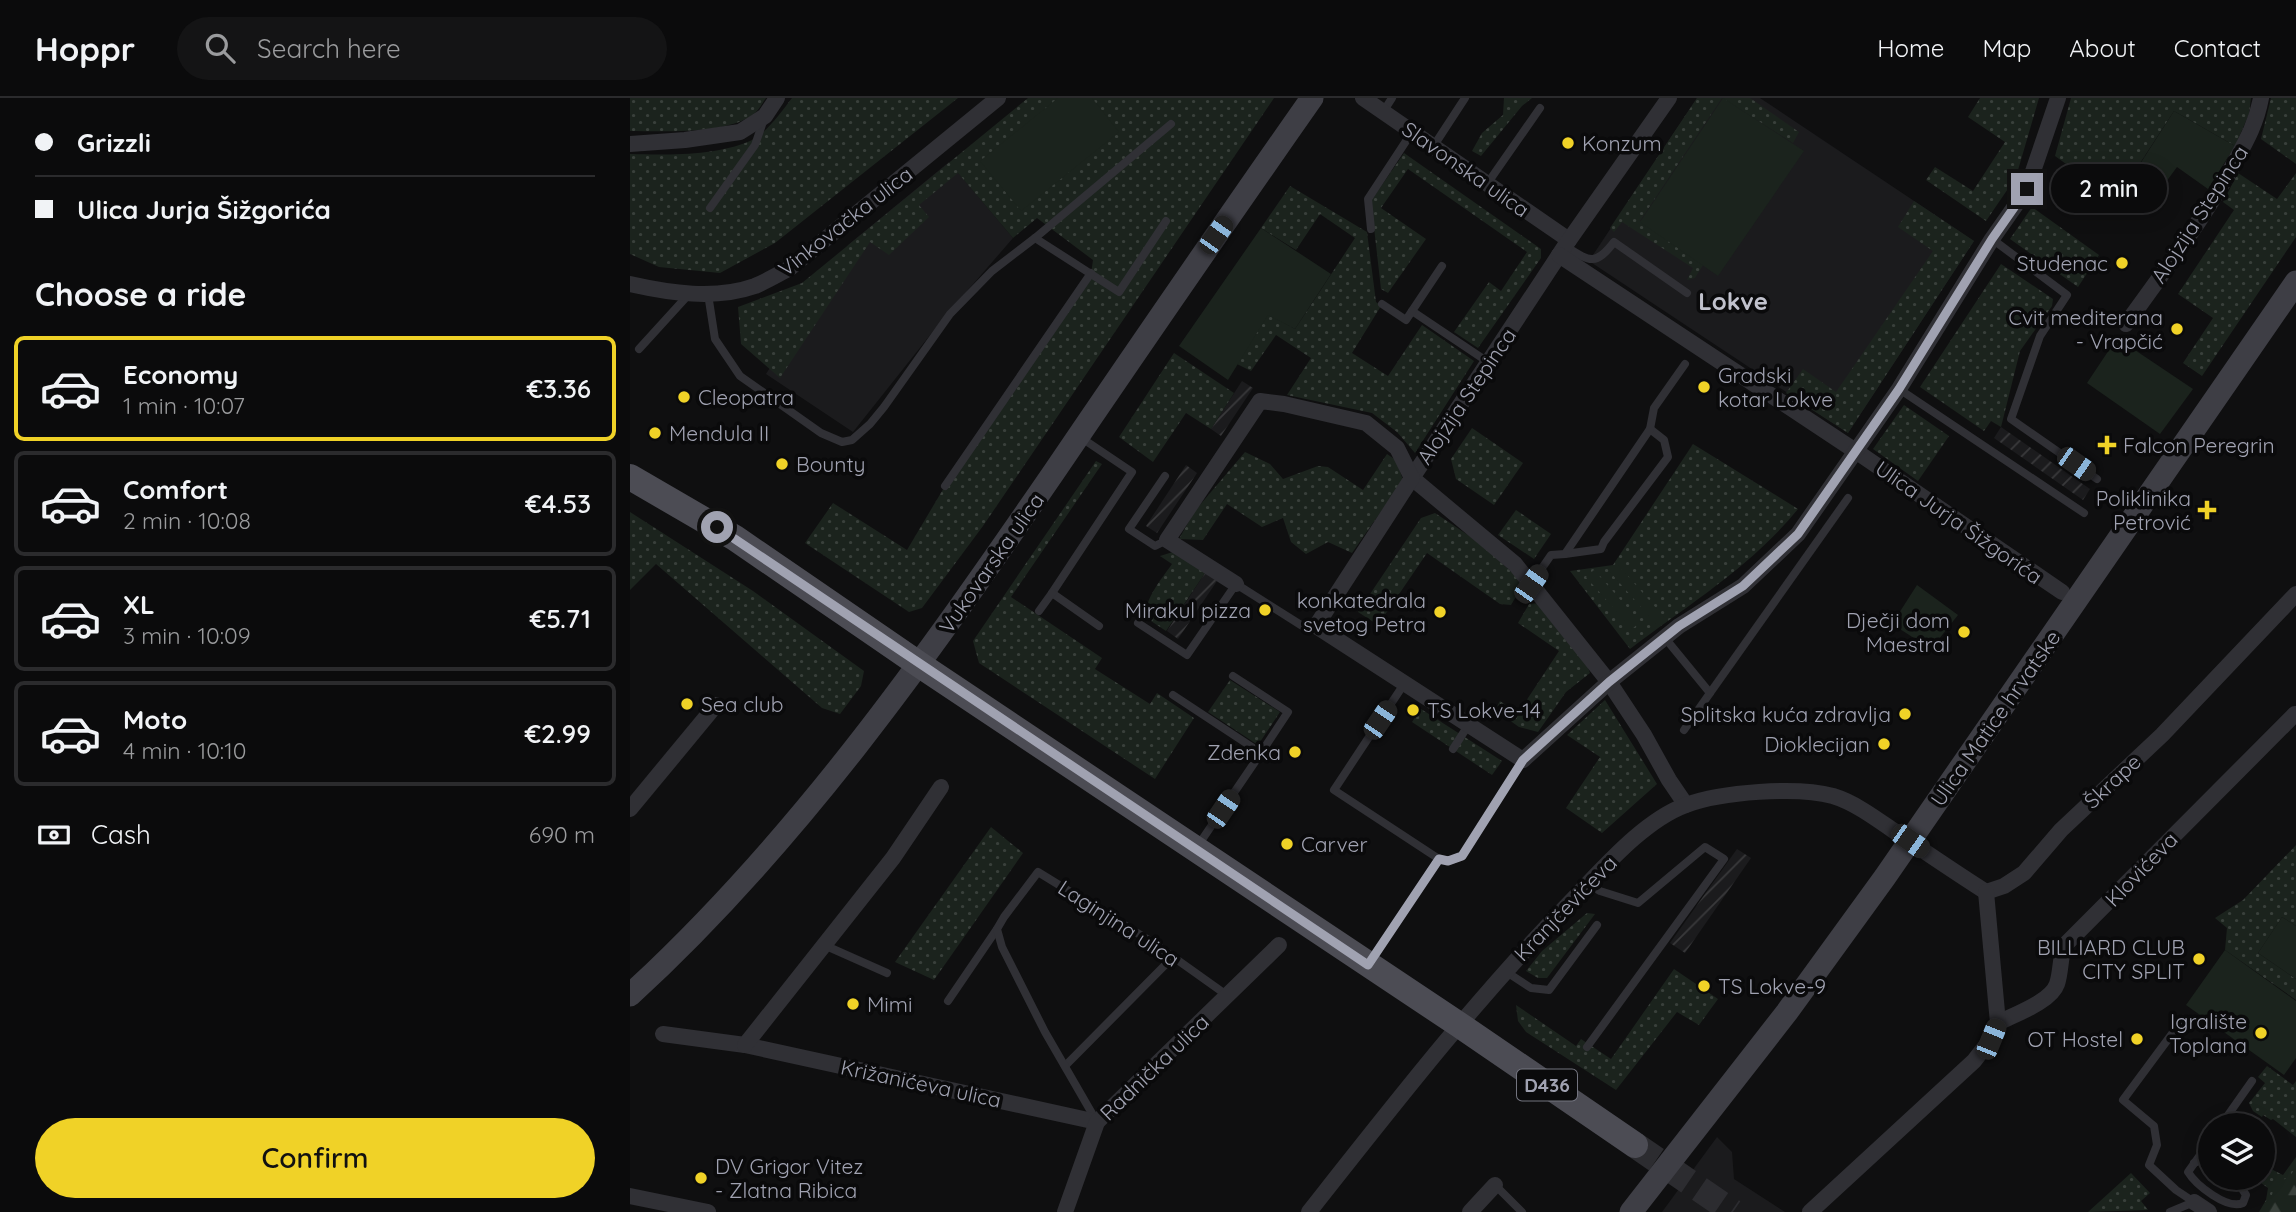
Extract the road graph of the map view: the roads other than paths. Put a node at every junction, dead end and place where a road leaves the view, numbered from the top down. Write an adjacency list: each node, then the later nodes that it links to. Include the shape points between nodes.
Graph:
1 (777, 98): 11 (street)
2 (998, 98): 29 (street, Vinkovačka ulica, via 790,268 755,286)
3 (1312, 98): 38 (street, Vukovarska ulica)
4 (1363, 98): 9 (street, Slavonska ulica)
5 (1465, 98): 15 (lane)
6 (1669, 98): 22 (street, Alojzija Stepinca)
7 (2058, 98): 21 (street, Ulica Jurja Šižgorića, via 2027,189)
8 (2262, 98): 32 (street, Alojzija Stepinca, via 2257,121 2221,187)
9 (1387, 105): 13 (street, Slavonska ulica)
10 (1541, 108): 16 (lane)
11 (765, 116): 14 (street, via 740,132); 17 (lane, via 755,145)
12 (1171, 124): 20 (lane)
13 (1412, 132): 15 (street, Slavonska ulica); 19 (lane, via 1368,199)
14 (630, 144)
15 (1433, 147): 16 (street, Slavonska ulica)
16 (1487, 184): 22 (street, Slavonska ulica)
17 (710, 208)
18 (1166, 221): 24 (lane, via 1119,292)
19 (1371, 229)
20 (1035, 238): 24 (lane); 29 (lane, via 992,271 950,314 870,424 852,440 842,442 821,433 740,376 715,339)
21 (1992, 239): 36 (street, Ulica Jurja Šižgorića); 43 (lane, via 2067,295 2040,336 2011,419)
22 (1565, 247): 28 (lane, via 1594,260 1614,242); 34 (street, Alojzija Stepinca); 39 (street, Slavonska ulica)
23 (1442, 266): 31 (lane)
24 (1091, 273): 44 (lane)
25 (2296, 282): 75 (street, Ulica Matice hrvatske)
26 (630, 284): 27 (street, Vinkovačka ulica)
27 (690, 293): 29 (street, Vinkovačka ulica); 33 (lane)
28 (1687, 293)
29 (709, 294)
30 (1382, 303): 31 (lane, via 1406,320)
31 (1412, 311): 34 (lane)
32 (2126, 324)
33 (639, 349)
34 (1488, 362): 42 (street, Alojzija Stepinca)
35 (1685, 363): 37 (lane, via 1654,408)
36 (1899, 389): 39 (street, Ulica Jurja Šižgorića); 46 (lane)
37 (1650, 429): 48 (lane); 48 (lane, via 1664,440 1668,457 1601,549)
38 (1078, 436): 51 (lane, via 1132,472); 59 (street, Vukovarska ulica)
39 (1857, 452): 52 (street, Ulica Jurja Šižgorića); 58 (street, Ulica Jurja Šižgorića, via 1798,534 1743,586)
40 (1166, 476): 47 (lane, via 1129,529 1155,546)
41 (630, 477): 59 (main road, D436, via 735,538)
42 (1412, 478): 47 (street, via 1397,448 1366,423 1260,401); 50 (street, Alojzija Stepinca, via 1515,564); 57 (street)
43 (2097, 479)
44 (945, 486)
45 (1848, 498): 63 (lane)
46 (2084, 513)
47 (1167, 540): 49 (street)
48 (1565, 554): 50 (lane, via 1551,555)
49 (1236, 584): 55 (lane, via 1188,655); 57 (lane, via 1304,627)
50 (1531, 584): 61 (street, Alojzija Stepinca)
51 (1052, 593): 54 (lane); 56 (lane)
52 (2062, 593)
53 (2296, 594): 79 (street, Škrape, via 2162,735 2061,830 2024,873)
54 (1039, 611)
55 (1139, 623)
56 (1099, 625)
57 (1317, 626): 62 (street)
58 (1665, 638): 61 (street, Ulica Jurja Šižgorića); 63 (lane)
59 (920, 665): 76 (main road, D436); 88 (street, Vukovarska ulica, via 797,822 703,926)
60 (1233, 676): 70 (lane, via 1288,712)
61 (1609, 682): 71 (street, Ulica Jurja Šižgorića); 73 (street, Alojzija Stepinca)
62 (1404, 684): 67 (street); 77 (lane, via 1334,790)
63 (1710, 692): 68 (lane)
64 (1173, 695): 70 (lane)
65 (716, 705): 74 (street)
66 (2295, 714): 92 (street, Klovićeva, via 2064,946 2056,986 2048,996)
67 (1469, 724): 69 (lane); 71 (street)
68 (1684, 730)
69 (1452, 749)
70 (1261, 753): 76 (lane)
71 (1523, 760): 77 (lane, via 1462,856)
72 (942, 787): 82 (street)
73 (1686, 805): 75 (street, Kranjčevićeva, via 1796,790 1835,797); 78 (street, Kranjčevićeva, via 1651,825)
74 (630, 809)
75 (1910, 841): 79 (street); 115 (street, Ulica Matice hrvatske, via 1787,1012)
76 (1196, 849): 85 (main road, D436)
77 (1439, 859): 85 (lane)
78 (1588, 884): 86 (street, Kranjčevićeva); 96 (lane, via 1638,903 1706,847 1724,859)
79 (1986, 892): 92 (street)
80 (1597, 925): 86 (lane, via 1549,990 1531,988)
81 (997, 929): 84 (lane, Laginjina ulica, via 1038,872); 90 (lane); 97 (lane, via 1002,947)
82 (824, 945): 87 (lane); 95 (street)
83 (1279, 945): 89 (street, Radnička ulica)
84 (1173, 957): 89 (lane, Laginjina ulica); 97 (lane)
85 (1368, 965): 93 (main road, D436)
86 (1505, 971): 93 (street, Kranjčevićeva)
87 (887, 973)
88 (630, 995)
89 (1228, 996): 100 (street, Radnička ulica)
90 (948, 1001)
91 (2183, 1018): 108 (lane, via 2123,1100 2154,1126 2157,1145 2150,1165)
92 (1997, 1023): 116 (street, via 1974,1061)
93 (1458, 1024): 101 (main road, D436); 112 (street, Kranjčevićeva)
94 (663, 1034): 95 (street, Križanićeva ulica)
95 (745, 1045): 100 (street, Križanićeva ulica)
96 (1587, 1046)
97 (1065, 1066): 100 (lane)
98 (2252, 1081): 99 (lane)
99 (2229, 1113)
100 (1097, 1122): 111 (street, Radnička ulica)
101 (1635, 1145)
102 (2198, 1158): 104 (lane)
103 (2198, 1162): 104 (lane)
104 (2194, 1163): 109 (lane, via 2188,1172 2193,1180 2231,1205)
105 (1495, 1185): 113 (street); 114 (lane)
106 (2243, 1190): 109 (lane)
107 (630, 1196): 110 (street)
108 (2194, 1202): 117 (lane); 118 (street)
109 (2245, 1208)
110 (708, 1212)
111 (1065, 1212)
112 (1309, 1212)
113 (1470, 1212)
114 (1522, 1212)
115 (1631, 1212)
116 (1810, 1212)
117 (2170, 1212)
118 (2208, 1212)

